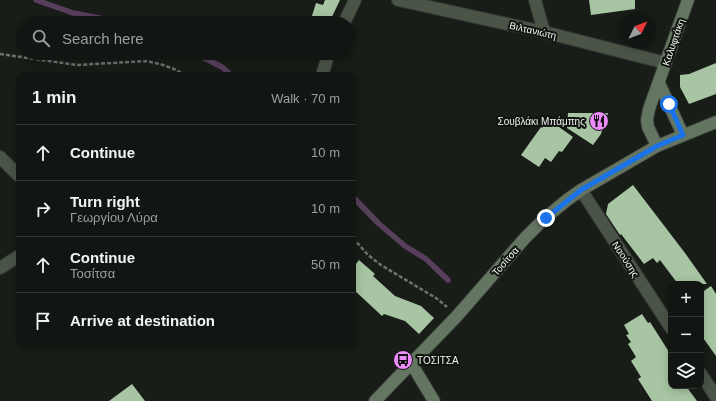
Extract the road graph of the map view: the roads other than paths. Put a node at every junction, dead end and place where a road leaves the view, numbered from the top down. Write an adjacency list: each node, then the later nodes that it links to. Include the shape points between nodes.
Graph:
1 (355, 0): 5 (street)
2 (398, 0): 6 (street, Βιλτανιώτη)
3 (535, 0): 6 (street)
4 (688, 0): 8 (main road, Καλυφτάκη)
5 (347, 16)
6 (544, 32): 8 (street, Βιλτανιώτη)
7 (327, 60): 9 (street)
8 (666, 63): 10 (main road, Καλυφτάκη)
9 (323, 72)
10 (659, 83): 12 (main road); 13 (main road, Καλυφτάκη, via 647,120)
11 (716, 122): 12 (main road, Τοσίτσα)
12 (683, 135): 13 (main road, Τοσίτσα)
13 (657, 146): 16 (main road, Τοσίτσα)
14 (0, 157): 15 (street)
15 (16, 173)
16 (581, 190): 19 (street, Ναούσης); 20 (main road, Τοσίτσα, via 525,238 457,316)
17 (16, 258): 18 (street)
18 (0, 268)
19 (668, 323)
20 (410, 363): 23 (main road, Τοσίτσα); 24 (main road)
21 (704, 379): 22 (street)
22 (716, 397)
23 (375, 401)
24 (434, 401)

